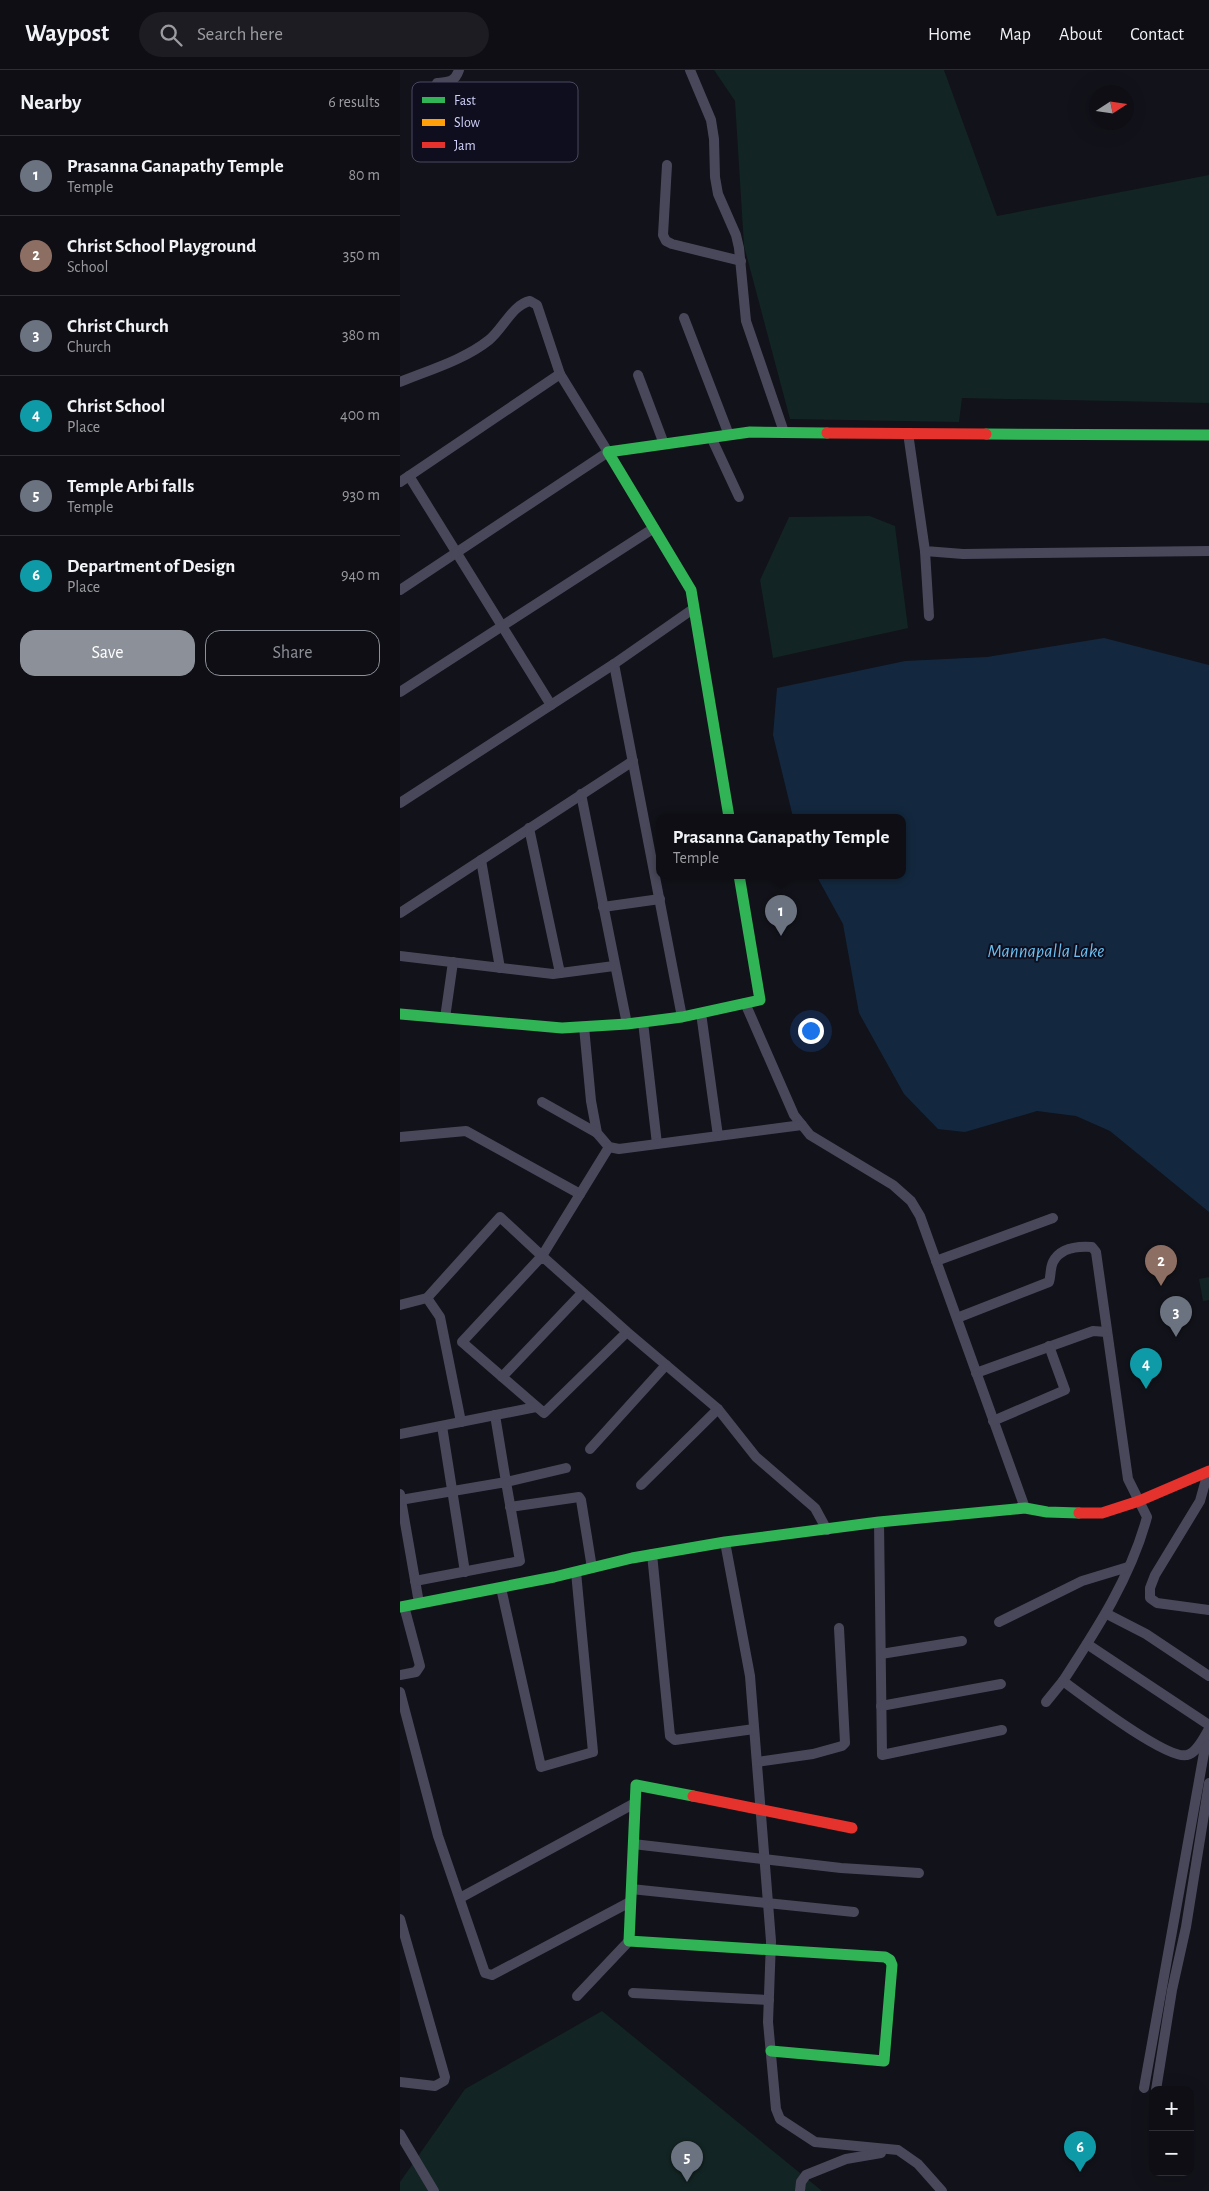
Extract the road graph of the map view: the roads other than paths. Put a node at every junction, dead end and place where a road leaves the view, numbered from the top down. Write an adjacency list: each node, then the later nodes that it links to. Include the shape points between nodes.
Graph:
1 (459, 70): 3 (street)
2 (690, 70): 5 (street, via 711,120 718,194 736,235)
3 (452, 82)
4 (667, 165): 5 (street, via 663,235 666,241)
5 (741, 261): 10 (street, via 746,321)
6 (684, 318): 12 (street)
7 (560, 374): 9 (street, via 537,305 530,301 522,303 490,339 474,351); 16 (street); 17 (street)
8 (638, 375): 15 (street)
9 (400, 382)
10 (784, 432): 11 (street); 12 (street)
11 (908, 433): 13 (street); 22 (street)
12 (729, 435): 14 (street)
13 (1209, 435)
14 (711, 437): 15 (street); 18 (street)
15 (664, 444): 16 (street)
16 (608, 452): 19 (street); 21 (street)
17 (404, 479): 21 (street)
18 (739, 498)
19 (654, 528): 24 (street, via 691,590); 26 (street)
20 (1209, 550): 22 (street)
21 (456, 552): 23 (street); 26 (street)
22 (925, 552): 25 (street)
23 (400, 590)
24 (693, 609): 27 (street); 33 (street)
25 (929, 616)
26 (502, 626): 28 (street); 29 (street)
27 (614, 664): 29 (street); 30 (street)
28 (400, 692)
29 (551, 705): 32 (street)
30 (633, 761): 31 (street); 35 (street)
31 (581, 794): 34 (street); 40 (street)
32 (400, 803)
33 (728, 814)
34 (529, 828): 36 (street); 46 (street)
35 (655, 848)
36 (481, 860): 41 (street); 45 (street)
37 (658, 879): 39 (street)
38 (740, 879): 47 (street, via 760,1000)
39 (660, 899): 40 (street); 50 (street)
40 (603, 907): 44 (street)
41 (400, 913)
42 (400, 956): 43 (street)
43 (453, 962): 45 (street); 51 (street)
44 (614, 966): 46 (street); 53 (street)
45 (500, 968): 46 (street)
46 (560, 973)
47 (745, 1003): 48 (street); 56 (street, via 794,1114)
48 (701, 1013): 50 (street); 58 (street)
49 (400, 1014): 51 (street)
50 (682, 1017): 52 (street)
51 (445, 1018): 54 (street)
52 (643, 1022): 53 (street); 60 (street)
53 (627, 1024): 54 (street)
54 (584, 1027): 57 (street)
55 (542, 1102): 57 (street)
56 (802, 1124): 58 (street); 65 (street, via 810,1135 893,1185 911,1201 920,1216)
57 (597, 1134): 61 (street)
58 (718, 1136): 60 (street)
59 (400, 1137): 62 (street, via 466,1131)
60 (657, 1144): 61 (street, via 619,1149)
61 (609, 1147): 62 (street)
62 (580, 1194): 64 (street)
63 (1052, 1218): 65 (street)
64 (542, 1256): 66 (street); 67 (street, via 500,1217); 75 (street, via 462,1342)
65 (936, 1261): 69 (street)
66 (582, 1293): 70 (street); 75 (street)
67 (427, 1298): 68 (street); 80 (street, via 440,1317)
68 (400, 1305)
69 (957, 1318): 71 (street, via 1048,1282 1057,1255 1076,1246 1092,1247 1096,1252); 74 (street)
70 (627, 1332): 73 (street); 76 (street, via 544,1414)
71 (1107, 1332): 72 (street, via 1094,1331); 90 (street, via 1128,1479)
72 (1049, 1346): 74 (street); 79 (street, via 1065,1390)
73 (666, 1365): 77 (street); 83 (street)
74 (976, 1373): 79 (street)
75 (502, 1377): 76 (street)
76 (536, 1407): 78 (street)
77 (718, 1409): 87 (street); 94 (street, via 756,1457 815,1508)
78 (494, 1415): 80 (street); 86 (street)
79 (993, 1421): 92 (street)
80 (461, 1422): 81 (street)
81 (442, 1426): 82 (street); 88 (street)
82 (400, 1434)
83 (590, 1449)
84 (566, 1468): 86 (street)
85 (1208, 1472): 90 (street); 105 (street, via 1200,1501 1155,1575 1150,1598 1157,1603)
86 (506, 1482): 88 (street); 91 (street)
87 (641, 1485)
88 (451, 1491): 89 (street); 99 (street)
89 (400, 1498): 101 (street)
90 (1139, 1501): 92 (street, via 1102,1513 1047,1512); 97 (street, via 1147,1517 1141,1540)
91 (510, 1507): 98 (street, via 579,1497); 99 (street, via 520,1561)
92 (1025, 1508): 93 (street)
93 (879, 1522): 94 (street); 111 (street)
94 (827, 1530): 95 (street)
95 (725, 1542): 96 (street); 120 (street, via 744,1639)
96 (652, 1554): 98 (street); 120 (street, via 670,1736 676,1740)
97 (1128, 1567): 106 (street); 107 (street, via 1082,1581)
98 (592, 1568): 100 (street)
99 (465, 1572): 101 (street)
100 (576, 1572): 102 (street); 102 (street, via 593,1752 541,1766)
101 (415, 1581): 103 (street)
102 (501, 1588): 103 (street)
103 (419, 1603): 104 (street)
104 (402, 1606): 112 (street, via 420,1666 416,1672)
105 (1209, 1610)
106 (1107, 1614): 110 (street); 113 (street, via 1146,1634)
107 (999, 1622)
108 (839, 1628): 124 (street, via 846,1743 813,1754)
109 (962, 1641): 111 (street)
110 (1087, 1644): 114 (street); 119 (street)
111 (881, 1654): 118 (street)
112 (400, 1675)
113 (1209, 1676)
114 (1063, 1681): 117 (street); 121 (street, via 1117,1720 1173,1754 1185,1756 1192,1753)
115 (1001, 1684): 118 (street)
116 (400, 1692): 133 (street, via 438,1836)
117 (1046, 1702)
118 (881, 1706): 122 (street, via 882,1754)
119 (1209, 1725)
120 (754, 1728): 124 (street)
121 (1209, 1729)
122 (1002, 1730)
123 (1209, 1744): 146 (street, via 1202,1762)
124 (757, 1762): 127 (street)
125 (1209, 1783): 145 (street)
126 (635, 1803): 127 (street, via 636,1785); 129 (street); 133 (street)
127 (760, 1808): 128 (street); 130 (street)
128 (852, 1828)
129 (633, 1844): 130 (street); 132 (street)
130 (764, 1859): 131 (street); 135 (street)
131 (919, 1873)
132 (631, 1889): 134 (street); 135 (street)
133 (460, 1898): 134 (street, via 488,1975)
134 (630, 1902): 138 (street)
135 (768, 1902): 136 (street); 139 (street)
136 (854, 1912)
137 (400, 1919): 144 (street, via 445,2074 444,2081 435,2086)
138 (629, 1940): 139 (street); 141 (street)
139 (771, 1949): 142 (street); 143 (street, via 885,1957 892,1965 884,2061)
140 (633, 1993): 142 (street)
141 (577, 1996)
142 (769, 2000): 143 (street)
143 (771, 2052): 148 (street, via 776,2109 789,2126 814,2142)
144 (400, 2082)
145 (1157, 2086)
146 (1144, 2088)
147 (400, 2134): 149 (street)
148 (898, 2150): 150 (street, via 846,2159 806,2175); 151 (street, via 918,2164)
149 (434, 2191)
150 (800, 2191)
151 (942, 2191)

